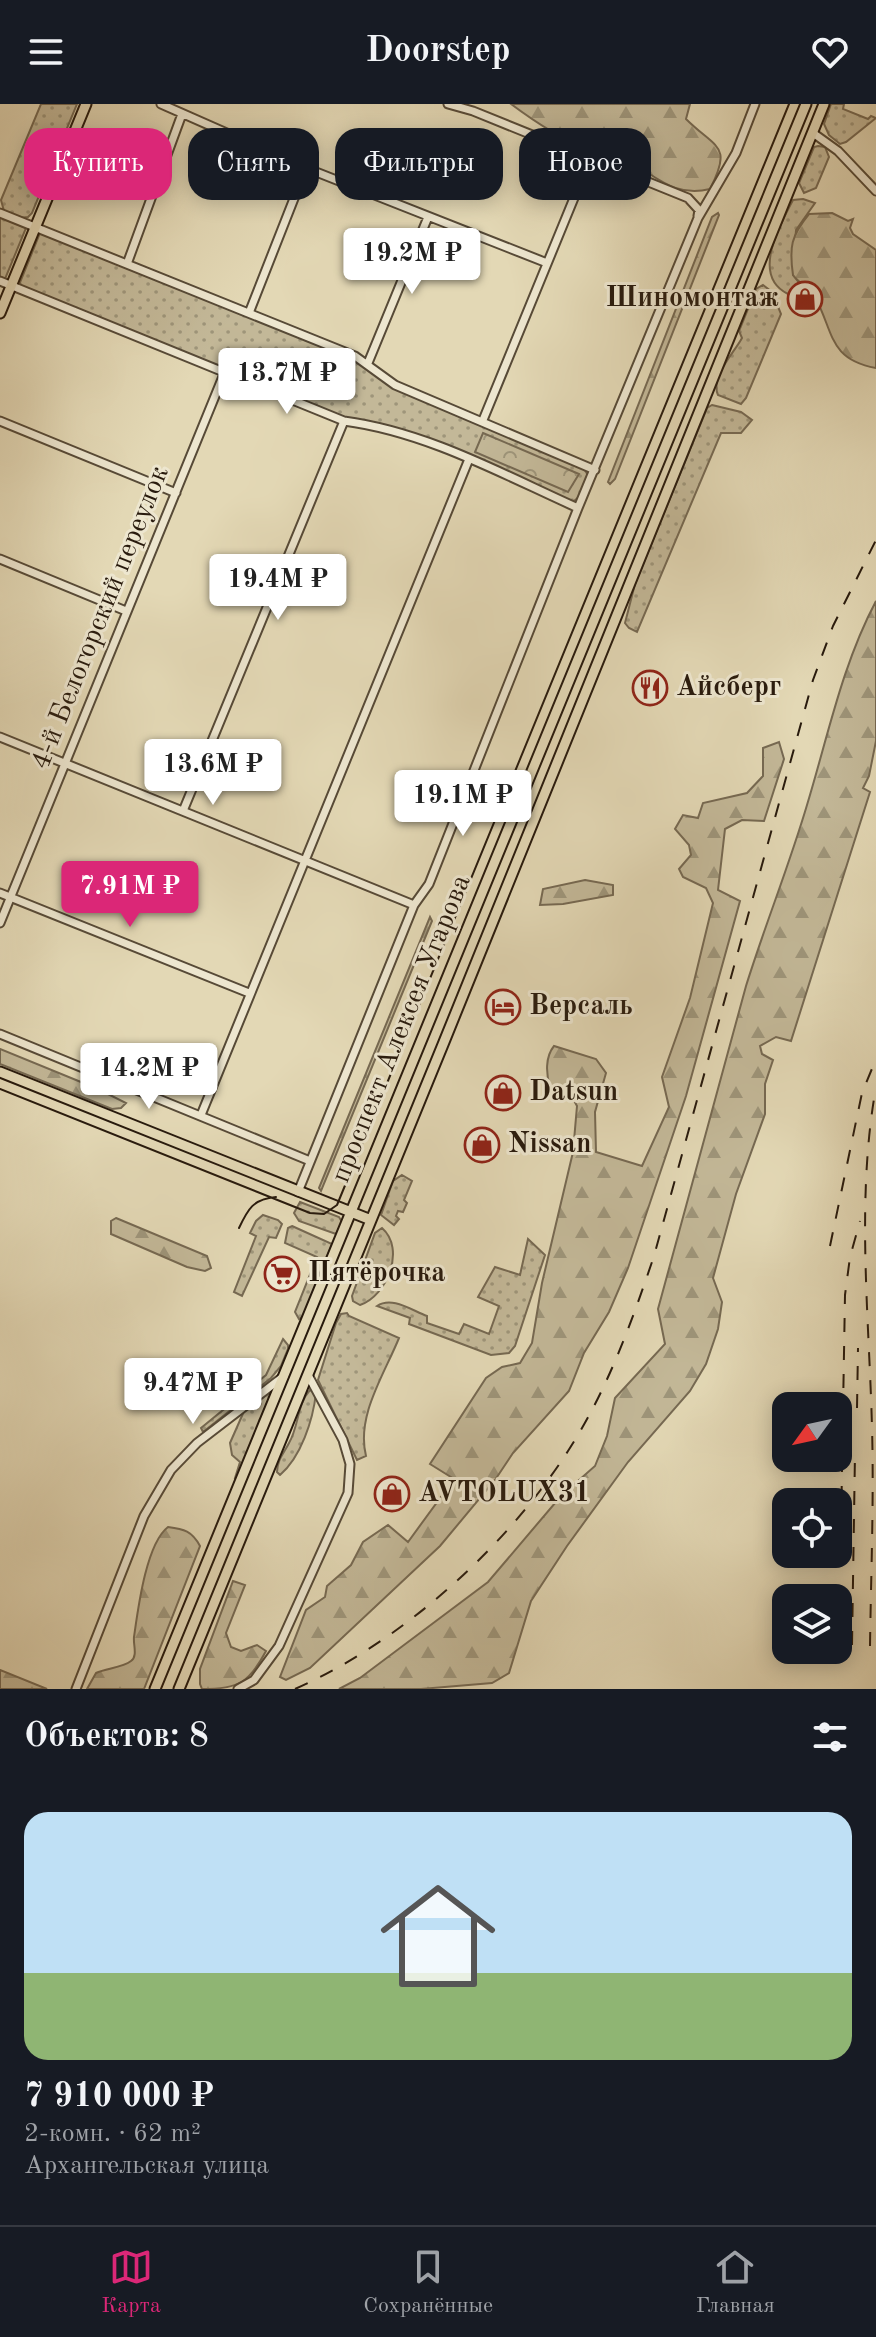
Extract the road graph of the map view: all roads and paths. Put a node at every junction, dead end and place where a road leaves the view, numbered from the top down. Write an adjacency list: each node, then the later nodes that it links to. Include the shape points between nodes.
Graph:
1 (86, 104): 19 (main road)
2 (161, 104): 7 (street)
3 (448, 104): 9 (street)
4 (755, 104): 18 (street, via 736,153)
5 (806, 104): 31 (main road, проспект Алексея Угарова)
6 (824, 104): 10 (main road, проспект Алексея Угарова)
7 (182, 114): 8 (street); 21 (street)
8 (214, 128)
9 (519, 130)
10 (813, 133): 13 (street); 32 (main road, проспект Алексея Угарова)
11 (319, 173): 17 (street)
12 (651, 183): 18 (street, via 688,198 699,210)
13 (876, 191)
14 (293, 200): 25 (street)
15 (573, 200): 20 (street)
16 (0, 213): 19 (street)
17 (428, 217): 20 (street); 26 (street)
18 (698, 218): 34 (street)
19 (34, 229): 21 (street); 23 (main road)
20 (547, 263): 28 (street)
21 (127, 264): 25 (street)
22 (0, 281): 23 (street)
23 (11, 285): 24 (main road); 27 (street)
24 (0, 313)
25 (249, 313): 26 (street)
26 (368, 363): 28 (street, via 395,385)
27 (224, 374): 30 (street); 35 (street, 4-й Белогорский переулок)
28 (483, 420): 34 (street)
29 (0, 421): 35 (street)
30 (344, 421): 33 (street, via 409,435); 41 (street)
31 (672, 434): 32 (main road); 53 (main road, проспект Алексея Угарова)
32 (687, 440): 54 (main road, проспект Алексея Угарова)
33 (469, 459): 36 (street); 42 (street)
34 (595, 470): 36 (street)
35 (176, 493): 38 (street, 4-й Белогорский переулок)
36 (578, 508): 45 (street, via 429,884)
37 (0, 559): 38 (street)
38 (126, 611): 40 (street, 4-й Белогорский переулок)
39 (0, 737): 40 (street)
40 (65, 763): 41 (street); 44 (street, 4-й Белогорский переулок)
41 (183, 811): 42 (street)
42 (304, 860): 45 (street); 47 (street)
43 (0, 893): 44 (street)
44 (10, 897): 46 (street, 4-й Белогорский переулок); 47 (street)
45 (414, 905): 51 (street)
46 (0, 923)
47 (249, 993): 50 (street)
48 (0, 1034): 50 (street)
49 (0, 1072): 52 (main road)
50 (201, 1115): 51 (street)
51 (310, 1161): 52 (street)
52 (298, 1192): 53 (main road)
53 (351, 1213): 54 (main road); 55 (main road, проспект Алексея Угарова)
54 (371, 1220): 56 (main road, проспект Алексея Угарова)
55 (286, 1375): 57 (street, via 197,1443 171,1470 144,1516); 59 (main road, проспект Алексея Угарова)
56 (308, 1375): 58 (main road, проспект Алексея Угарова); 60 (street, via 343,1440 350,1464 348,1493 279,1646 254,1680)
57 (79, 1686)
58 (179, 1687)
59 (155, 1689)
60 (238, 1689)

